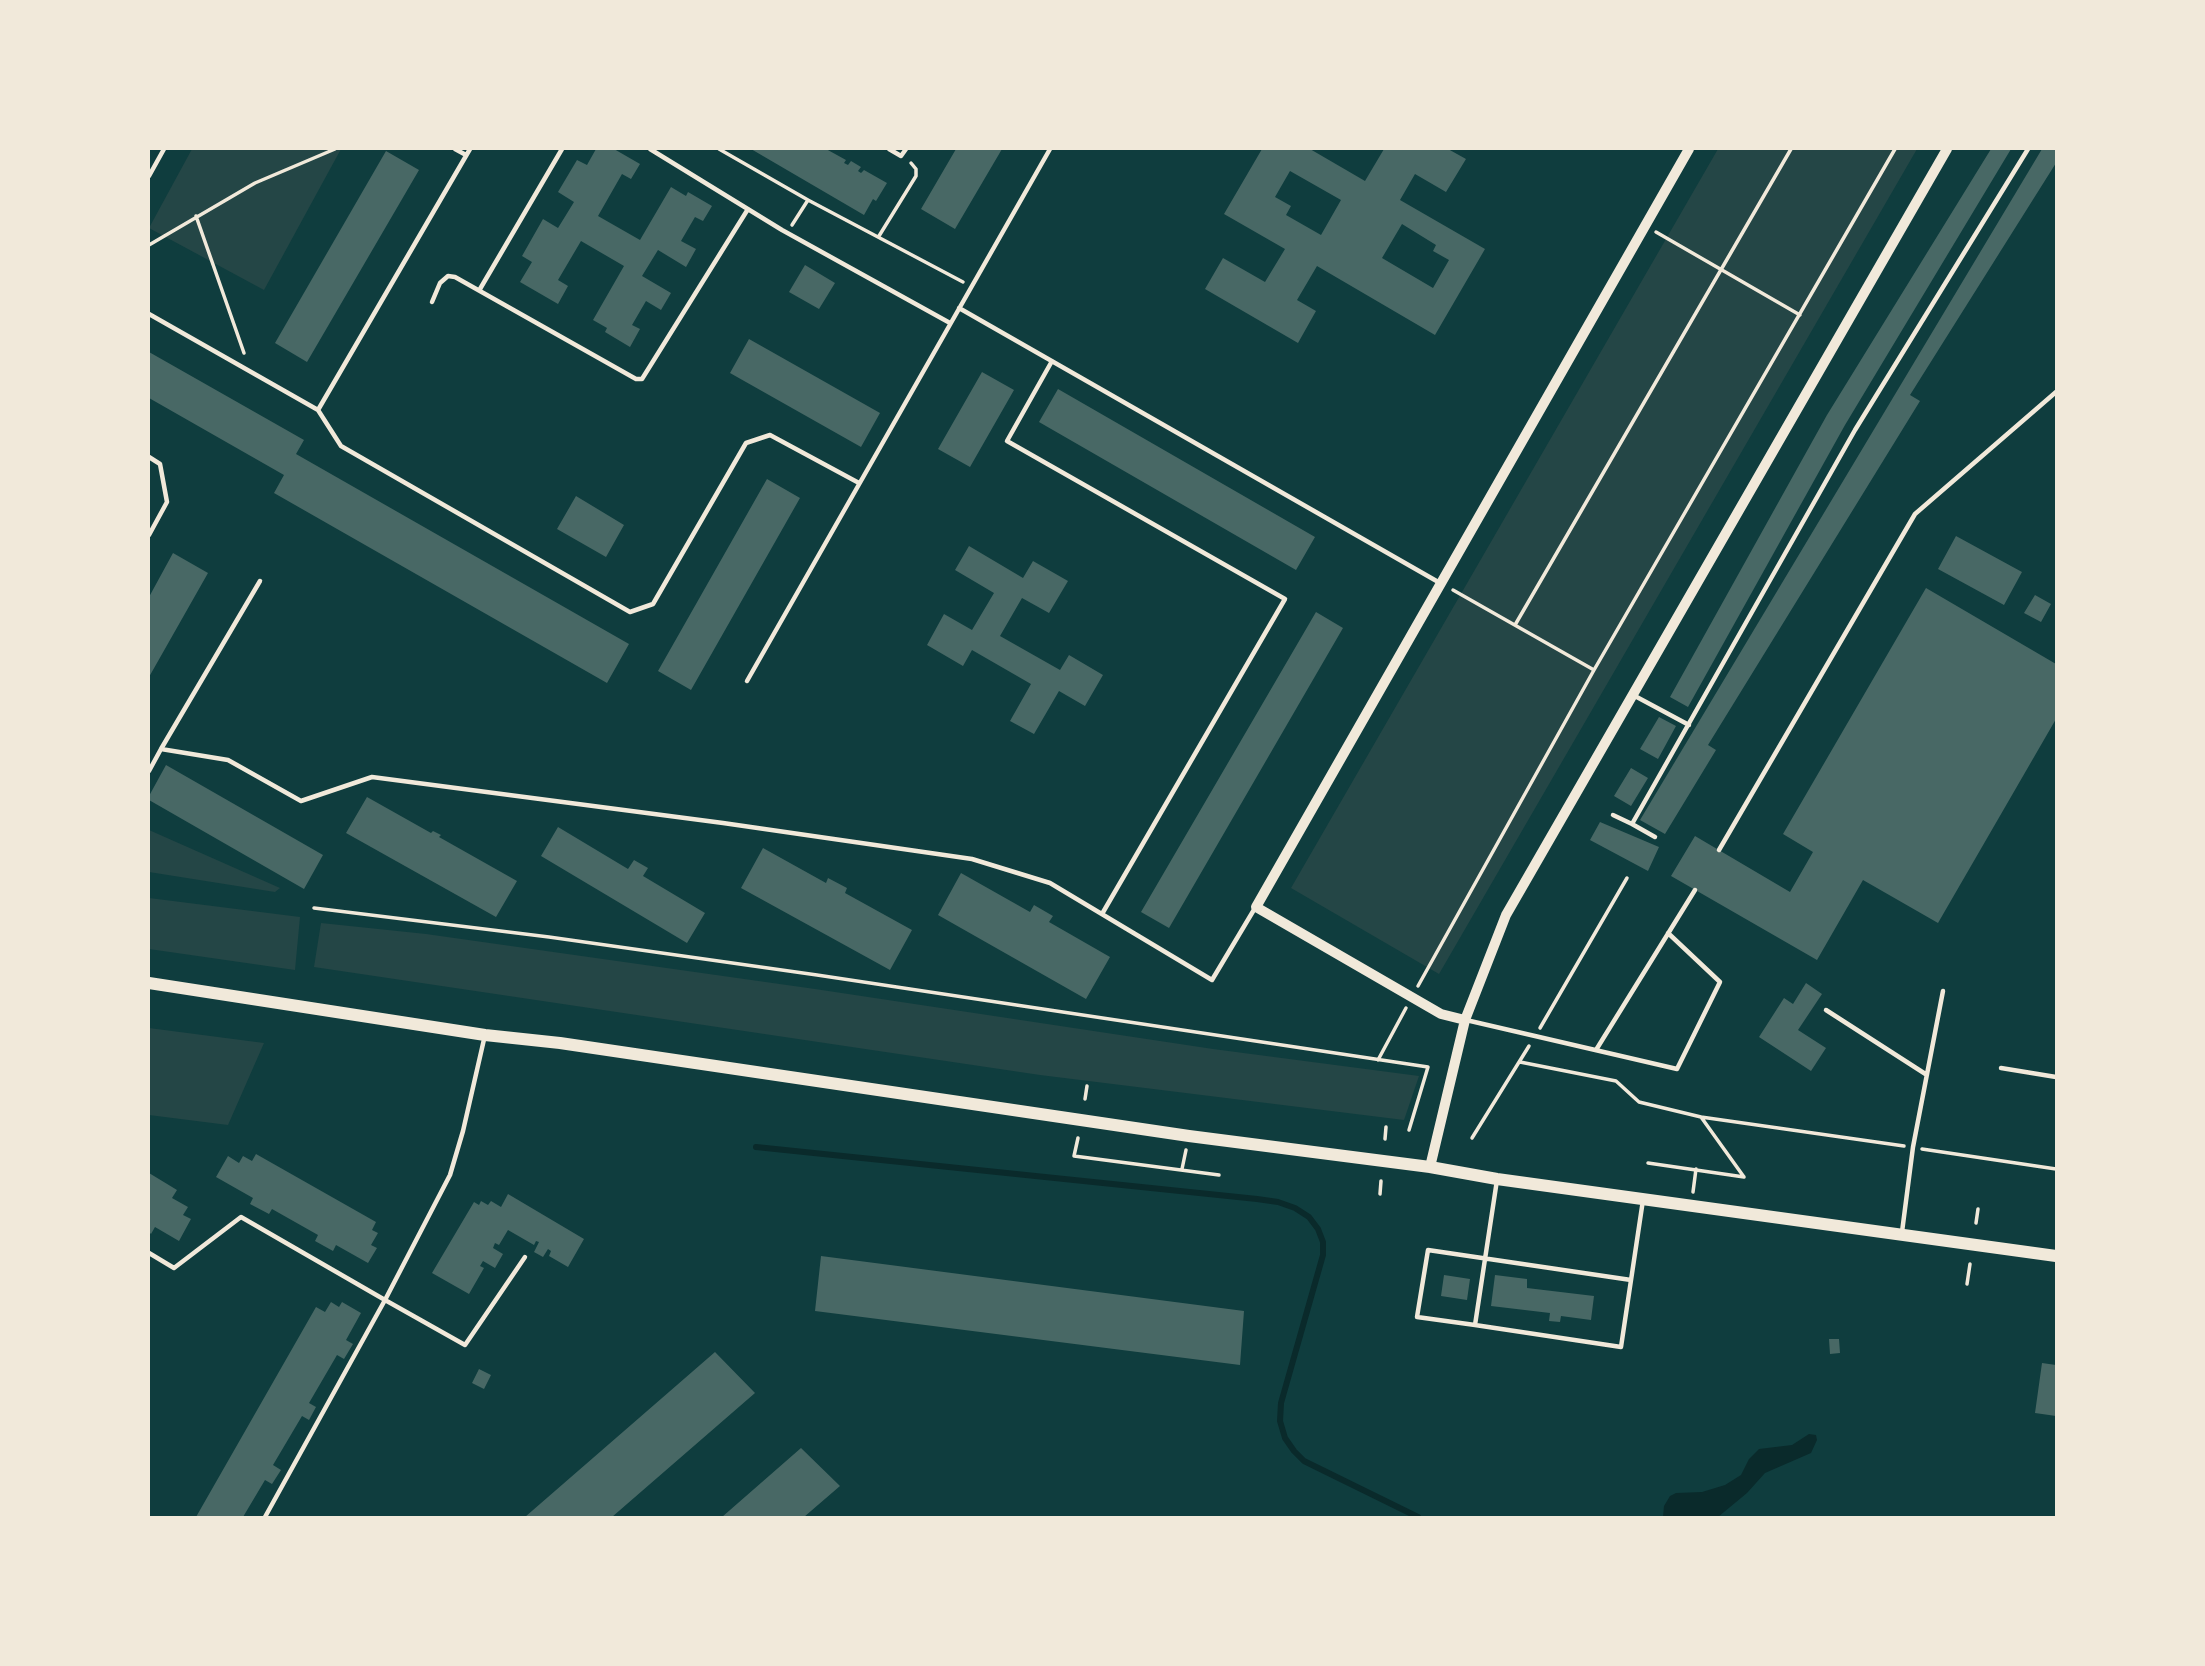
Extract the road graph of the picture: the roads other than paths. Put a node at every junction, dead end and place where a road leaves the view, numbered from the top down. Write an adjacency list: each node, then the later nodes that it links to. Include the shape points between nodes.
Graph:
1 (164, 149): 13 (lane)
2 (455, 149): 12 (lane)
3 (470, 149): 12 (lane)
4 (562, 149): 15 (lane)
5 (650, 149): 14 (lane)
6 (889, 149): 7 (lane, via 901,156)
7 (905, 149)
8 (1050, 149): 17 (lane)
9 (1689, 149): 27 (street)
10 (1947, 149): 29 (street)
11 (2028, 149): 30 (lane, via 1855,430)
12 (466, 155): 22 (lane)
13 (149, 176)
14 (748, 209): 15 (lane, via 642,379); 19 (lane)
15 (480, 289): 16 (lane, via 448,276)
16 (432, 302)
17 (959, 307): 19 (lane); 20 (lane)
18 (149, 314): 22 (lane)
19 (950, 323): 24 (lane)
20 (1052, 361): 27 (lane); 39 (lane, via 1007,441 1285,599)
21 (2056, 392): 36 (lane, via 1915,514)
22 (318, 410): 24 (lane, via 341,446 630,612 653,604 746,443 770,435)
23 (149, 457): 25 (lane, via 160,464 167,502)
24 (859, 483): 28 (lane)
25 (149, 535)
26 (260, 581): 31 (lane)
27 (1440, 583): 38 (street)
28 (747, 681)
29 (1632, 695): 30 (lane); 44 (street, via 1506,915)
30 (1689, 725): 34 (lane)
31 (162, 750): 32 (lane); 39 (lane, via 228,760 301,801 372,777 972,859 1050,883)
32 (149, 771)
33 (1613, 815): 34 (lane)
34 (1632, 824): 35 (lane)
35 (1655, 837)
36 (1719, 850)
37 (1695, 890): 40 (lane)
38 (1255, 907): 39 (lane, via 1212,980); 44 (street, via 1441,1014)
39 (1102, 914)
40 (1668, 933): 46 (lane); 46 (lane, via 1720,982 1677,1069)
41 (149, 983): 45 (main road)
42 (1943, 991): 48 (lane)
43 (1826, 1010): 48 (lane)
44 (1465, 1020): 46 (lane); 50 (street)
45 (485, 1035): 50 (main road); 59 (lane, via 450,1175)
46 (1596, 1051)
47 (2001, 1068): 49 (lane)
48 (1927, 1075): 53 (lane)
49 (2056, 1077)
50 (1430, 1167): 51 (main road)
51 (1497, 1179): 52 (main road); 57 (lane)
52 (1643, 1198): 53 (main road); 58 (lane)
53 (1902, 1233): 55 (main road)
54 (149, 1253): 59 (lane, via 174,1268 241,1217)
55 (2056, 1256)
56 (525, 1257): 59 (lane, via 465,1345)
57 (1485, 1258): 58 (lane); 60 (lane); 60 (lane, via 1428,1250 1417,1317)
58 (1631, 1280): 60 (lane, via 1621,1347)
59 (386, 1300): 61 (lane)
60 (1475, 1325)
61 (265, 1517)

